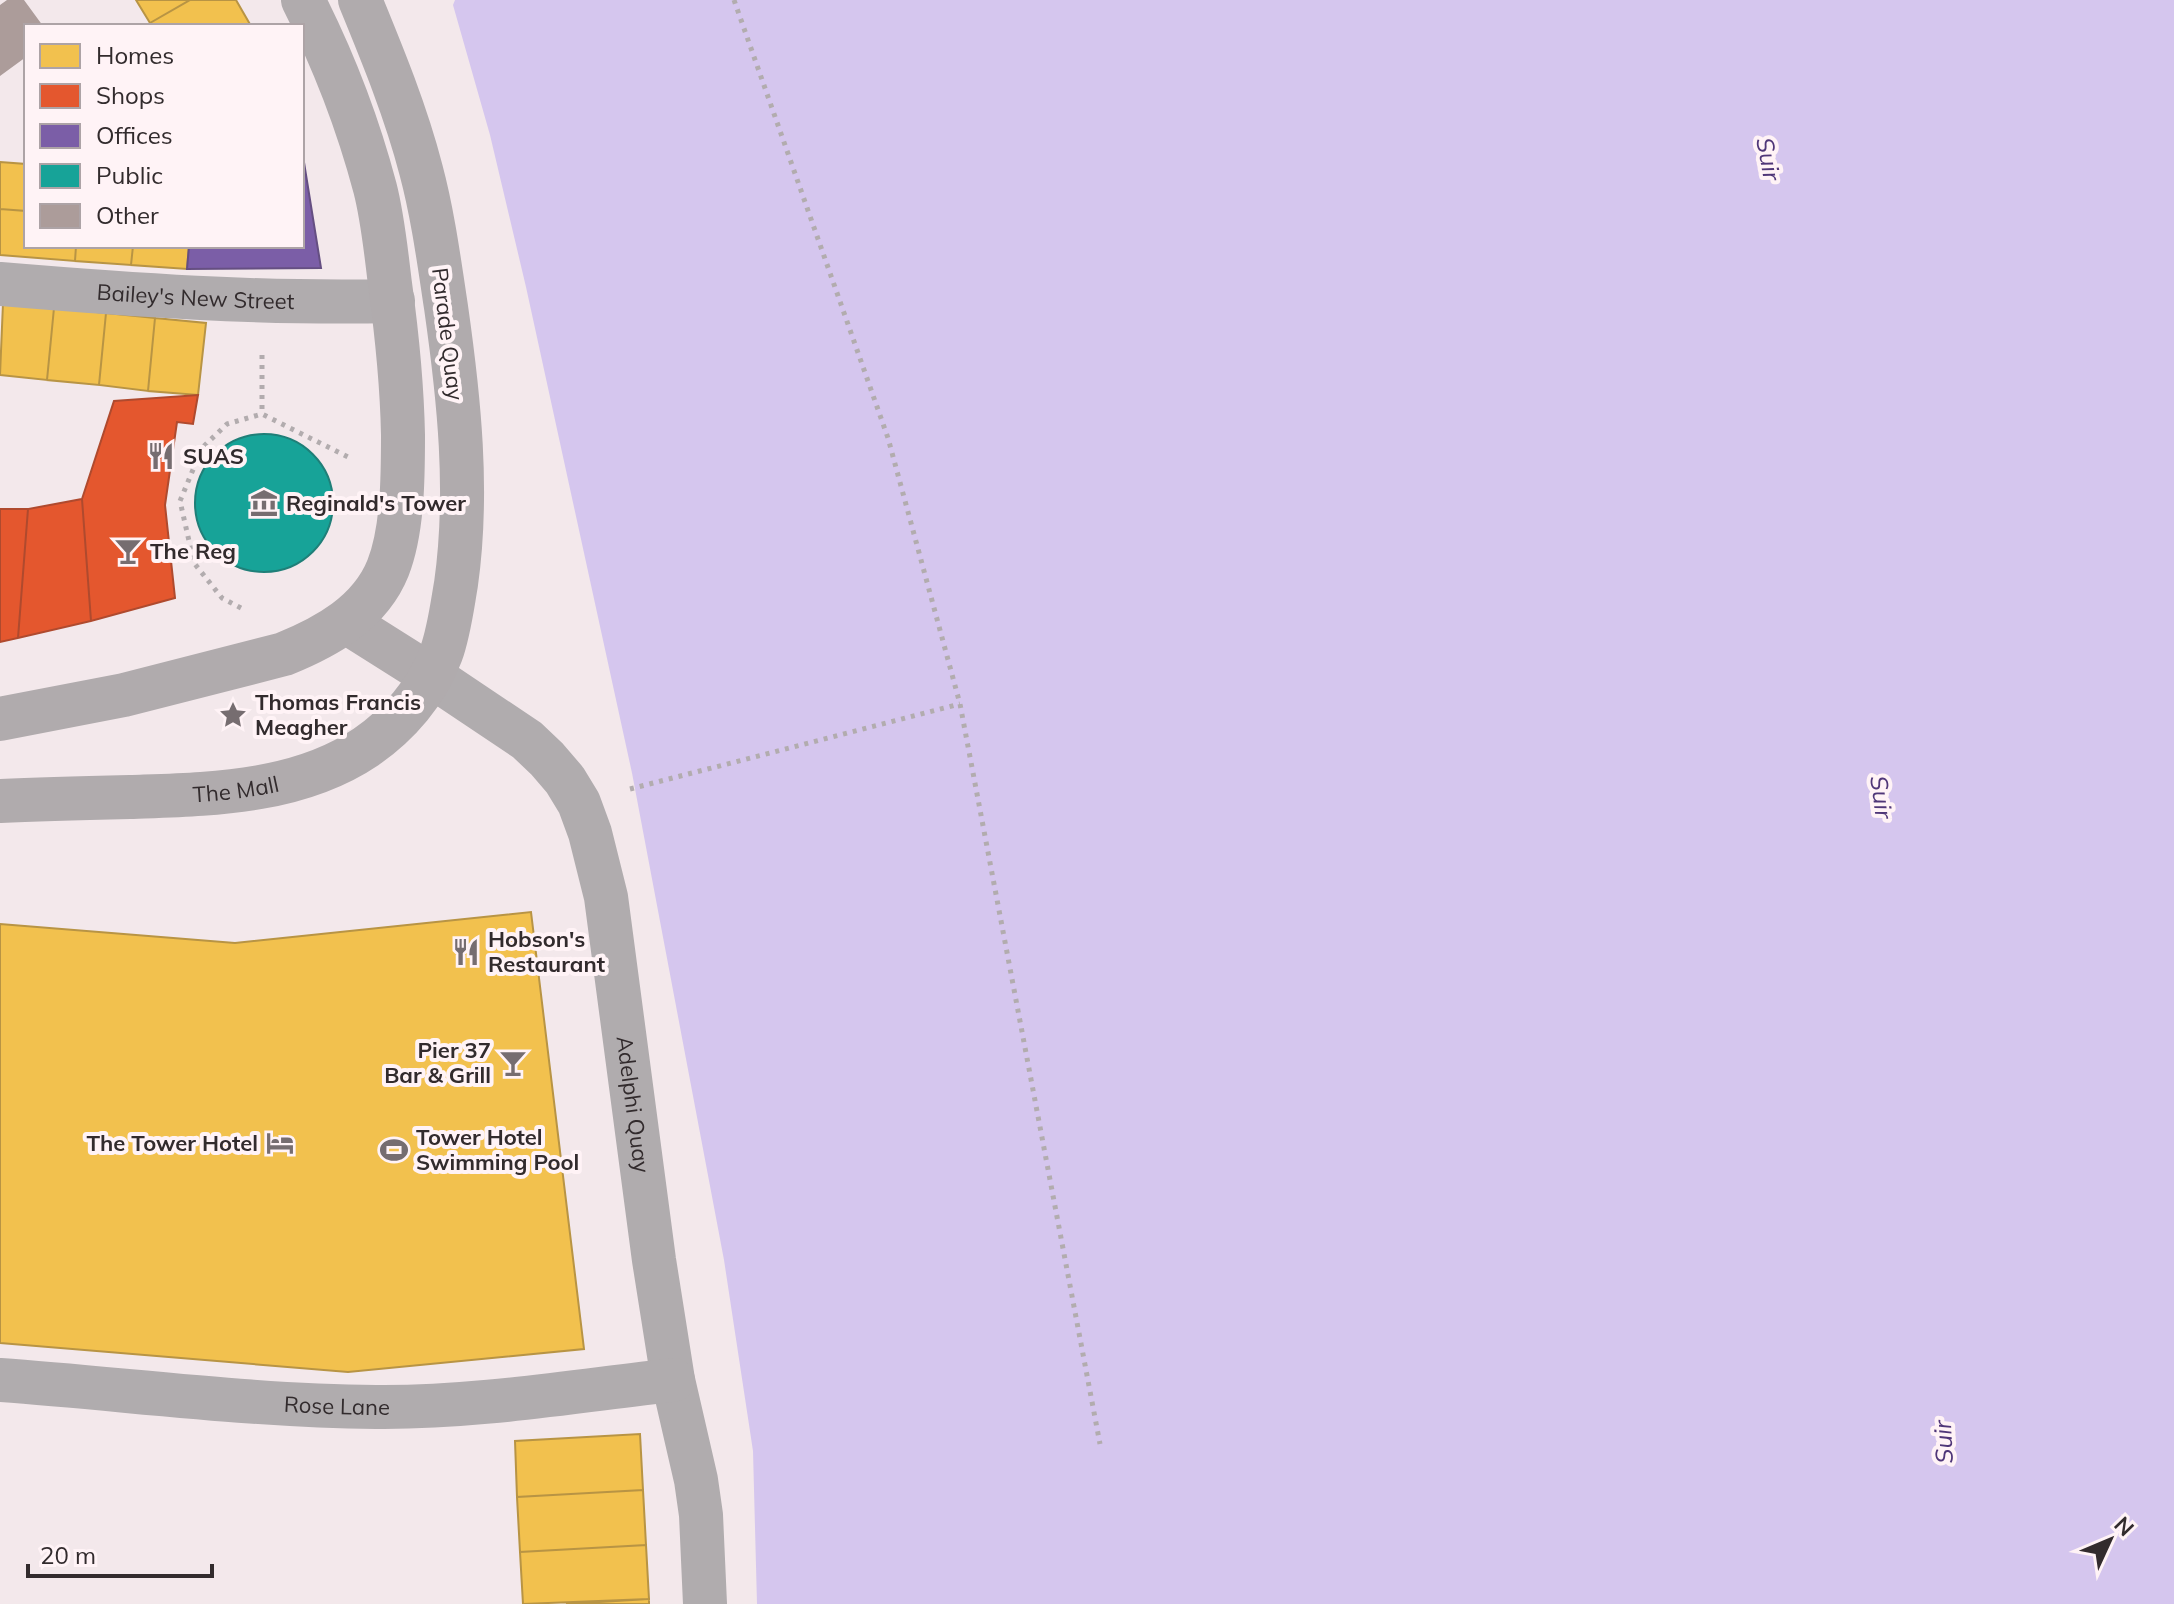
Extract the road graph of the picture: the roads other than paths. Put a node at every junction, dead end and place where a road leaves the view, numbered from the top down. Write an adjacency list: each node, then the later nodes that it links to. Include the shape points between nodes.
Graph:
1 (303, 0): 4 (main road, via 347,104 375,190)
2 (360, 0): 6 (main road, Parade Quay, via 421,171 453,352 462,549 446,635)
3 (0, 284): 4 (street, Bailey's New Street, via 261,302)
4 (393, 301): 5 (main road, via 402,378 403,461 395,543 388,569 364,606)
5 (346, 622): 6 (main road); 7 (main road, via 284,654)
6 (430, 675): 8 (main road, The Mall, via 395,724 364,748 290,781 202,795); 10 (street, Adelphi Quay, via 527,740 579,803 606,897)
7 (0, 719)
8 (0, 801)
9 (0, 1380): 10 (street, Rose Lane, via 378,1407 464,1404)
10 (673, 1380): 11 (street, Adelphi Quay, via 696,1480)
11 (705, 1604)

